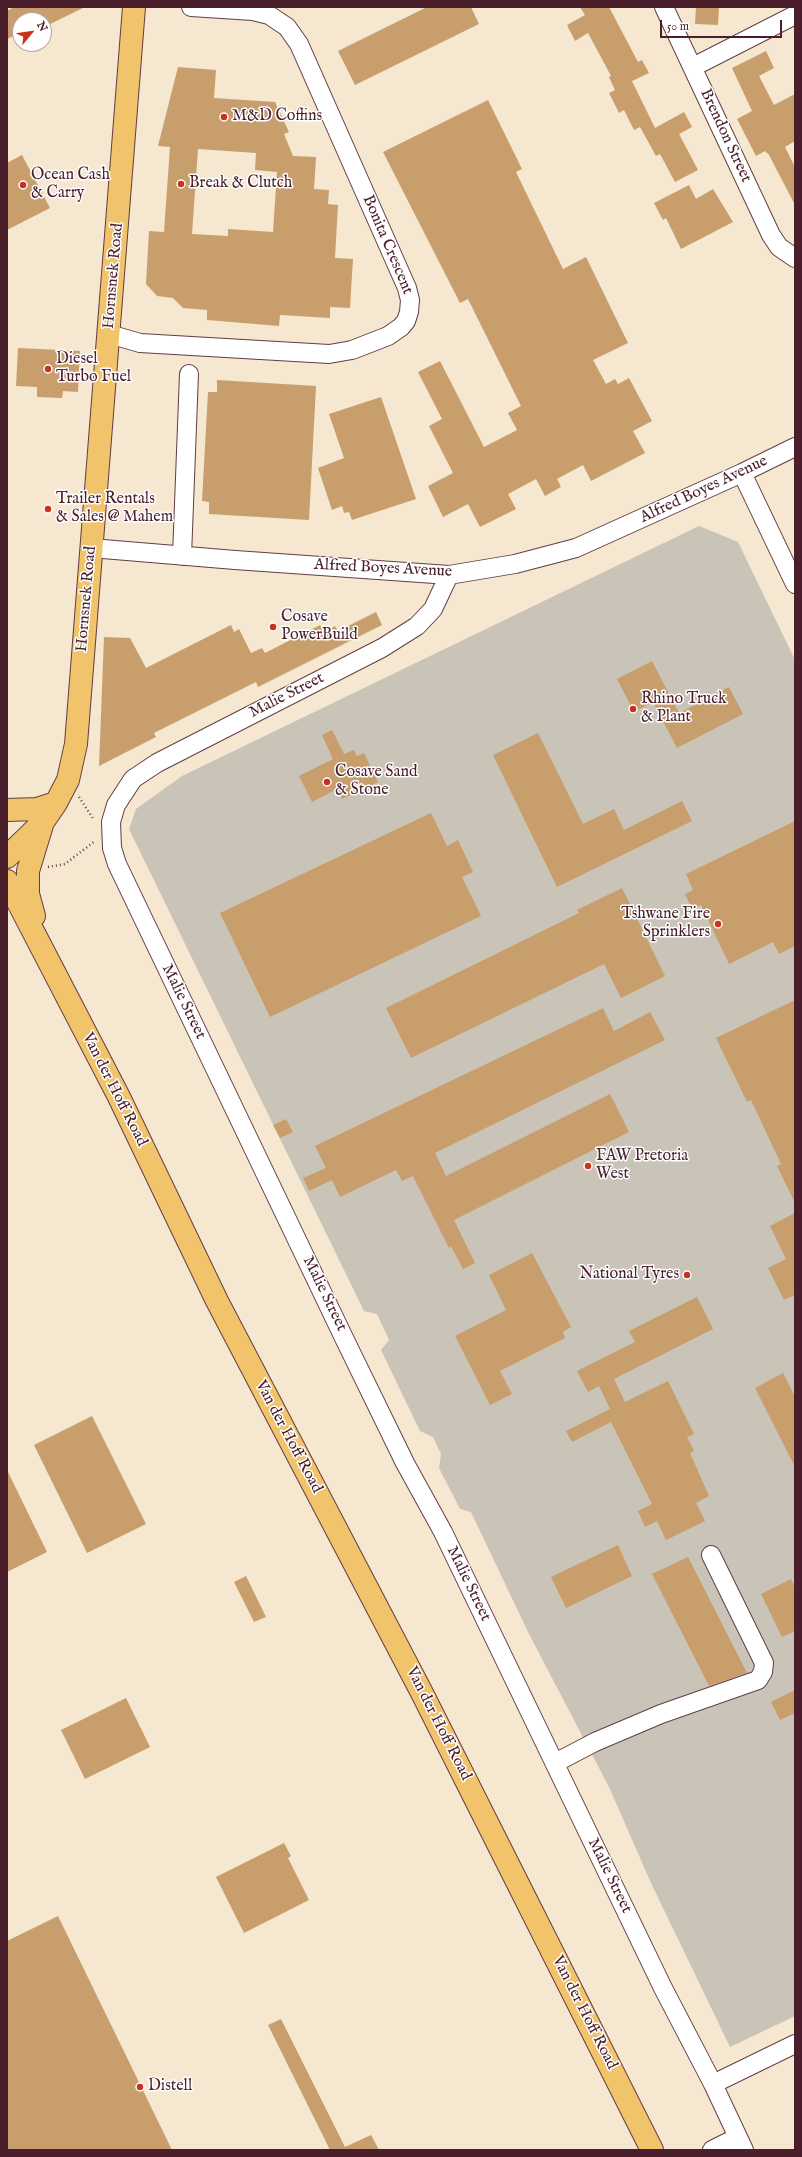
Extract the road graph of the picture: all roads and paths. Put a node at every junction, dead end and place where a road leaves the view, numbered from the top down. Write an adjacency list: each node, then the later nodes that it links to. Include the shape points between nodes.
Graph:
1 (134, 7): 7 (main road, Hornsnek Road)
2 (191, 7): 7 (street, Bonita Crescent, via 252,11 269,15 287,27 298,44 407,288 409,312 401,327 388,336 352,350 329,354 140,343)
3 (664, 7): 5 (street, Brendon Street)
4 (795, 15): 5 (street)
5 (693, 67): 6 (street, Brendon Street, via 771,235 779,247)
6 (795, 258)
7 (109, 334): 11 (main road, Hornsnek Road)
8 (189, 374): 12 (street)
9 (795, 447): 10 (street, Alfred Boyes Avenue)
10 (742, 474): 13 (street, Alfred Boyes Avenue, via 576,548 515,564); 14 (street)
11 (91, 548): 12 (street, Alfred Boyes Avenue); 15 (main road, Hornsnek Road, via 76,744)
12 (182, 556): 13 (street, Alfred Boyes Avenue)
13 (449, 574): 20 (street, Malie Street, via 433,610 417,626 382,648 157,763 133,779 116,805 111,822)
14 (795, 584)
15 (68, 780): 16 (main road, Hornsnek Road); 19 (path)
16 (56, 803): 17 (main road, via 37,809); 18 (main road, Hornsnek Road)
17 (7, 810)
18 (43, 822): 21 (main road, Hornsnek Road); 22 (main road)
19 (96, 822)
20 (112, 848): 22 (path, via 104,835 65,864); 28 (street, Malie Street, via 117,864 344,1338)
21 (7, 857)
22 (28, 871): 25 (main road, via 28,894)
23 (7, 881): 25 (main road, Van der Hoff Road)
24 (7, 915): 26 (main road, Van der Hoff Road, via 156,1201)
25 (56, 978): 26 (main road, Van der Hoff Road, via 122,1104)
26 (217, 1301): 32 (main road, Van der Hoff Road, via 422,1693)
27 (711, 1555): 28 (street, via 764,1662 763,1672 758,1680 661,1714 594,1742)
28 (556, 1763): 30 (street, Malie Street, via 663,1988)
29 (795, 2044): 30 (street)
30 (713, 2084): 31 (street, Malie Street)
31 (741, 2143): 33 (street)
32 (652, 2150)
33 (712, 2150)

